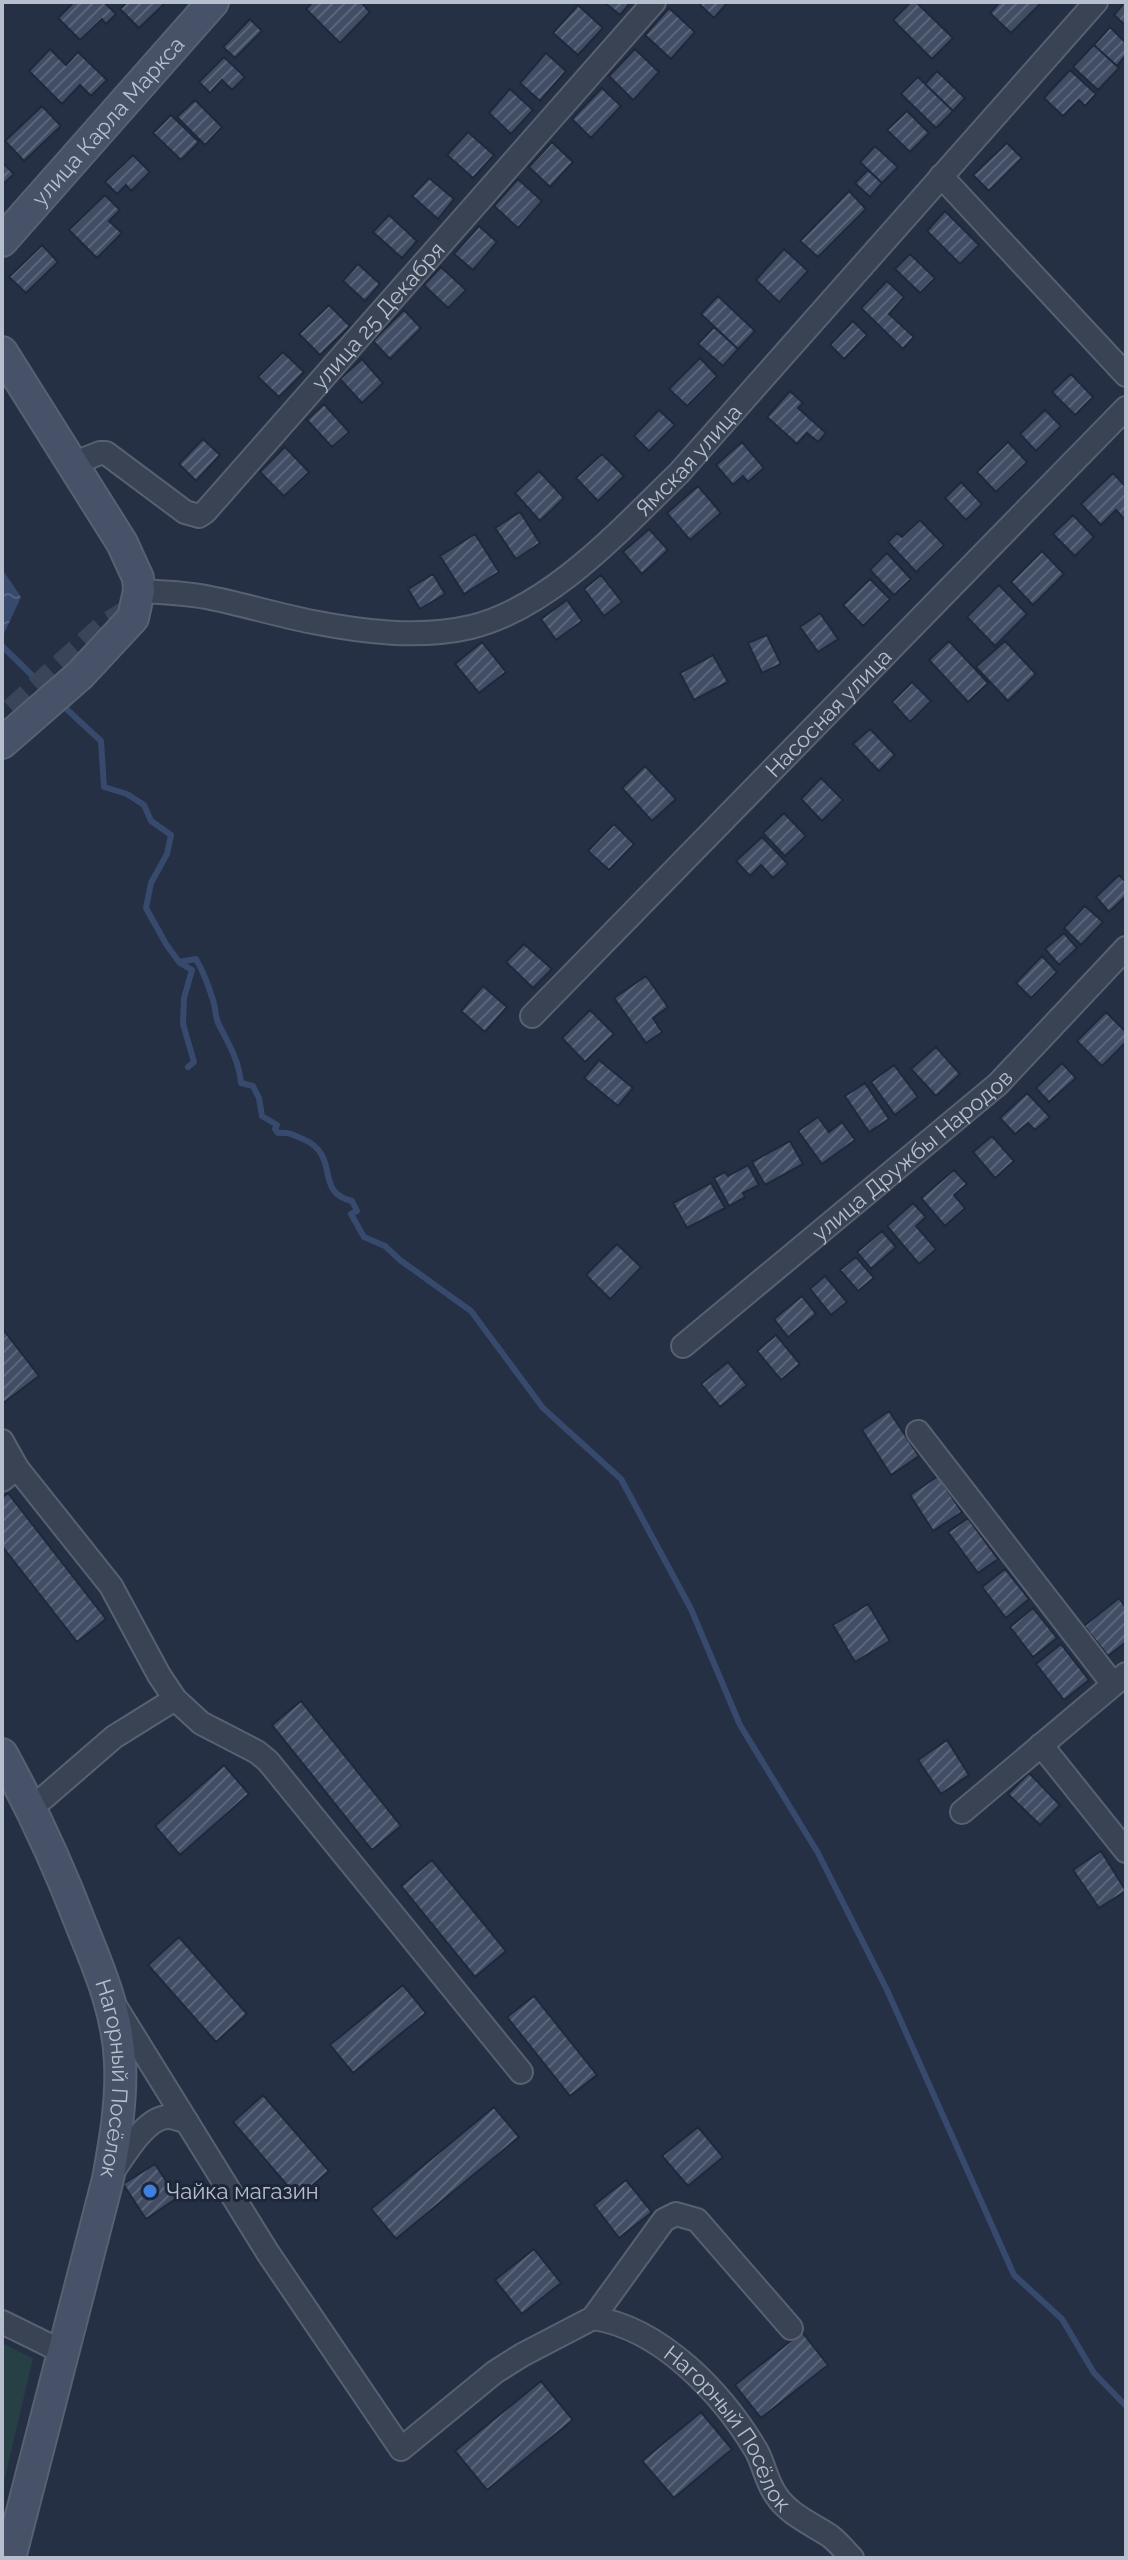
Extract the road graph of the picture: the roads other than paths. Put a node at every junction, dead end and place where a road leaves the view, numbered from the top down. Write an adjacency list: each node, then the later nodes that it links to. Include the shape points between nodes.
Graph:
1 (213, 2): 5 (street, улица Карла Маркса)
2 (654, 2): 9 (street, улица 25 Декабря, via 205,512 185,512 106,453)
3 (1096, 2): 4 (street, Ямская улица)
4 (941, 176): 7 (street); 10 (street, Ямская улица, via 679,473 607,542 519,608 448,631 371,632 204,596)
5 (2, 241)
6 (2, 352): 9 (street)
7 (1126, 375)
8 (1126, 408): 14 (street, Насосная улица)
9 (72, 464): 10 (street, via 133,565)
10 (136, 604): 11 (street, via 80,675); 12 (street, via 136,632)
11 (2, 743)
12 (2, 759)
13 (1126, 948): 15 (street, улица Дружбы Народов, via 998,1084)
14 (532, 1016)
15 (683, 1346)
16 (918, 1432): 19 (street)
17 (2, 1441): 18 (street)
18 (9, 1474): 20 (street, via 111,1586)
19 (1120, 1679): 21 (street)
20 (175, 1699): 23 (street, via 114,1737); 27 (street, via 201,1723 268,1761)
21 (1041, 1745): 24 (street); 25 (street)
22 (2, 1754): 23 (street, Нагорный Посёлок)
23 (32, 1808): 26 (street, Нагорный Посёлок)
24 (962, 1812)
25 (1126, 1851)
26 (110, 1998): 28 (street); 29 (street, Нагорный Посёлок, via 120,2064)
27 (521, 2072)
28 (187, 2122): 29 (street, via 167,2117 154,2122); 30 (street, via 401,2449 495,2372)
29 (108, 2179): 33 (street, Нагорный Посёлок)
30 (593, 2318): 32 (street, via 664,2220 676,2214 697,2220); 35 (street, Нагорный Посёлок, via 636,2330 664,2346 733,2413 777,2498)
31 (2, 2322): 33 (street)
32 (791, 2328)
33 (63, 2352): 34 (street, Нагорный Посёлок)
34 (10, 2558)
35 (852, 2558)

